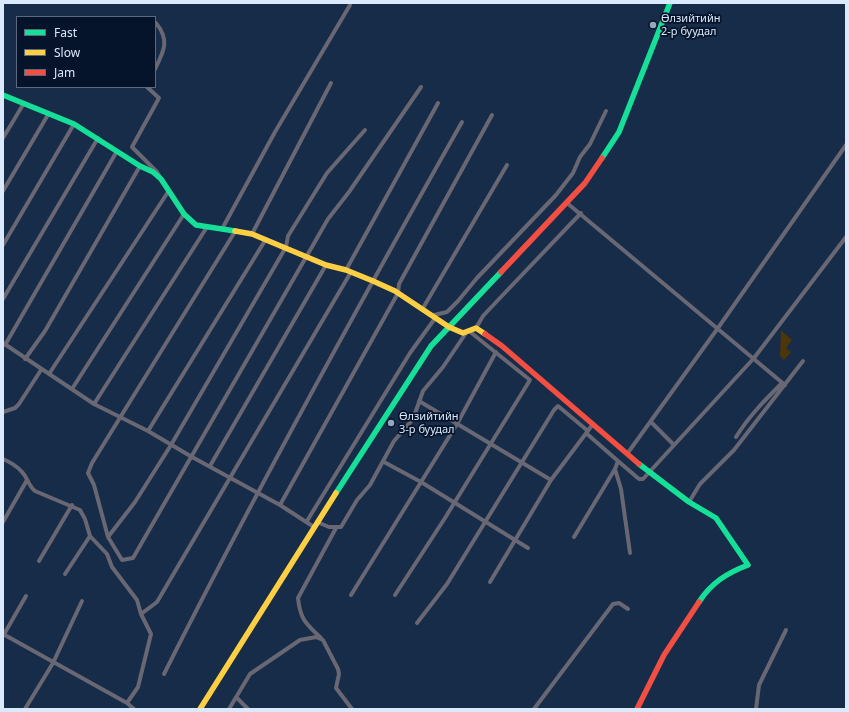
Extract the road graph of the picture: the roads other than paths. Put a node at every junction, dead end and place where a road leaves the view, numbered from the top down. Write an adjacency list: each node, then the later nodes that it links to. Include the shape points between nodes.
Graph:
1 (670, 3): 26 (street, via 619,132 585,183)
2 (350, 6): 30 (street, via 275,132)
3 (156, 23): 4 (street, via 161,29 165,48)
4 (156, 67)
5 (331, 83): 32 (street)
6 (148, 88): 23 (street, via 159,98 132,147 158,172)
7 (420, 88): 37 (street, via 328,219)
8 (3, 95): 9 (street)
9 (24, 103): 12 (street); 17 (street)
10 (438, 103): 39 (street)
11 (606, 111): 44 (street, via 573,173 556,195 447,312)
12 (49, 113): 15 (street); 24 (street)
13 (492, 115): 41 (street, via 399,284)
14 (462, 122): 40 (street)
15 (74, 124): 18 (street); 35 (street)
16 (365, 130): 36 (street, via 327,173 288,236)
17 (3, 138)
18 (98, 138): 20 (street); 42 (street)
19 (846, 145): 47 (street)
20 (117, 151): 22 (street); 49 (street)
21 (507, 165): 43 (street)
22 (140, 166): 23 (street, via 153,172); 52 (street, via 45,330)
23 (161, 180): 25 (street)
24 (3, 191)
25 (168, 192): 28 (street); 55 (street)
26 (567, 203): 27 (street); 45 (street)
27 (580, 213): 46 (street, via 483,316); 47 (street)
28 (184, 214): 29 (street, via 196,225); 57 (street)
29 (207, 227): 30 (street); 59 (street)
30 (222, 229): 31 (street)
31 (236, 230): 32 (street); 61 (street)
32 (252, 234): 34 (street)
33 (846, 237): 51 (street)
34 (266, 239): 36 (street); 65 (street)
35 (3, 245)
36 (286, 247): 37 (street); 68 (street)
37 (306, 255): 38 (street); 72 (street)
38 (326, 265): 39 (street); 77 (street)
39 (348, 271): 40 (street); 80 (street)
40 (373, 280): 41 (street); 84 (street)
41 (398, 293): 43 (street); 88 (street)
42 (3, 299)
43 (423, 308): 44 (street)
44 (435, 316): 45 (street); 89 (street)
45 (449, 327): 48 (street); 92 (street, via 431,346)
46 (476, 328): 48 (street); 64 (street, via 502,346)
47 (718, 328): 51 (street); 62 (street)
48 (467, 332): 50 (street); 58 (street, via 423,391)
49 (4, 344): 52 (street)
50 (496, 352): 63 (street); 67 (street, via 530,380)
51 (754, 358): 56 (street); 69 (street)
52 (25, 359): 54 (street)
53 (803, 362): 56 (street)
54 (41, 370): 55 (street); 60 (street, via 19,404)
55 (49, 374): 57 (street)
56 (784, 384): 70 (street); 70 (street, via 767,396 735,435)
57 (72, 390): 59 (street)
58 (419, 401): 63 (street); 75 (street, via 413,419 394,441)
59 (94, 404): 61 (street)
60 (3, 412)
61 (121, 418): 65 (street); 95 (street, via 88,473 94,485)
62 (651, 422): 69 (street); 71 (street)
63 (457, 424): 67 (street); 83 (street)
64 (592, 424): 66 (street); 71 (street)
65 (148, 431): 68 (street)
66 (587, 432): 74 (street); 76 (street, via 558,406); 82 (street)
67 (491, 444): 76 (street); 85 (street)
68 (171, 445): 72 (street); 95 (street, via 135,502)
69 (674, 445): 79 (street)
70 (737, 447): 86 (street, via 700,484)
71 (627, 454): 79 (street)
72 (192, 457): 77 (street); 95 (street, via 133,558 122,560)
73 (3, 459): 81 (street, via 23,472)
74 (618, 460): 78 (street); 79 (street, via 639,479 644,479)
75 (384, 462): 83 (street); 93 (street, via 370,485 356,500 346,521 341,527)
76 (522, 462): 82 (street); 90 (street)
77 (210, 466): 80 (street)
78 (615, 469): 96 (street); 99 (street, via 621,489)
79 (649, 472): 86 (street)
80 (231, 477): 84 (street); 108 (street, via 158,602)
81 (27, 480): 87 (street, via 29,486 37,492); 91 (street)
82 (551, 480): 97 (street)
83 (421, 482): 85 (street); 103 (street)
84 (258, 493): 88 (street); 114 (street)
85 (454, 502): 90 (street); 104 (street)
86 (689, 502): 124 (street, via 716,518 748,565 726,574 706,590 664,655)
87 (72, 505): 94 (street, via 80,510 85,518); 100 (street)
88 (280, 505): 89 (street)
89 (307, 521): 92 (street)
90 (486, 521): 97 (street); 109 (street, via 447,584)
91 (3, 522)
92 (316, 524): 93 (street); 119 (street)
93 (336, 528): 112 (street, via 298,598 304,621)
94 (90, 536): 101 (street); 108 (street, via 107,554 112,567 137,600)
95 (108, 537)
96 (574, 537)
97 (516, 540): 98 (street); 102 (street)
98 (528, 548)
99 (630, 553)
100 (39, 560)
101 (65, 574)
102 (490, 582)
103 (351, 595)
104 (395, 595)
105 (26, 596): 111 (street)
106 (82, 601): 113 (street)
107 (628, 609): 123 (street, via 619,603 613,604)
108 (141, 614): 116 (street, via 151,634 138,687)
109 (417, 623)
110 (786, 630): 125 (street, via 759,685)
111 (3, 635): 113 (street)
112 (323, 640): 115 (street, via 316,637 300,640 267,662 245,680); 122 (street, via 338,669 336,688)
113 (53, 663): 116 (street); 117 (street)
114 (164, 674)
115 (237, 698): 120 (street); 121 (street)
116 (127, 703): 118 (street)
117 (25, 709)
118 (134, 709)
119 (200, 709)
120 (229, 709)
121 (248, 709)
122 (352, 709)
123 (534, 709)
124 (637, 709)
125 (756, 709)

